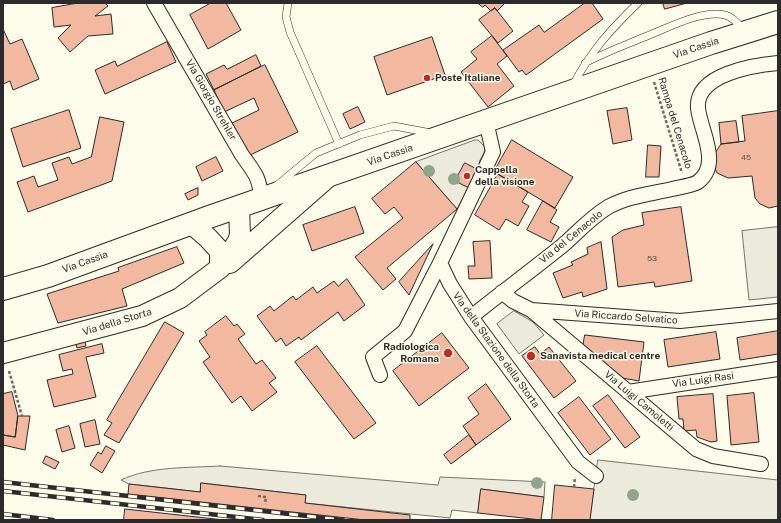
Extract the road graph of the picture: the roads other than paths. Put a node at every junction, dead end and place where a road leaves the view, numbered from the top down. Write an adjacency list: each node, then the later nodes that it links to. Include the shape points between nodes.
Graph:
1 (154, 3): 13 (street, Via Giorgio Strehler, via 254,171 260,183)
2 (288, 3): 11 (lane, via 286,17 290,32)
3 (638, 3): 6 (lane, via 611,29)
4 (778, 22): 5 (main road, Via Cassia)
5 (744, 32): 6 (lane, via 735,20 725,15 704,16 671,25); 8 (main road, Via Cassia)
6 (585, 63): 8 (lane)
7 (778, 63): 20 (street, Via del Cenacolo, via 735,70 712,82 703,93 698,107 708,148 707,171 697,182 629,198 607,208)
8 (570, 93): 9 (main road, Via Cassia)
9 (486, 121): 10 (main road, Via Cassia); 17 (street, via 493,152)
10 (447, 135): 11 (lane, via 394,126); 12 (main road, Via Cassia)
11 (339, 144): 13 (lane, via 316,153)
12 (330, 175): 13 (main road, Via Cassia); 16 (main road, Via della Storta)
13 (261, 199): 14 (main road, Via Cassia); 16 (main road, via 267,219)
14 (239, 207): 15 (main road, Via Cassia); 18 (main road, Via della Storta, via 238,241)
15 (191, 223): 18 (main road, via 220,251); 19 (main road, Via Cassia, via 48,276)
16 (263, 234): 18 (main road, Via della Storta, via 228,265)
17 (440, 263): 23 (street, Via della Stazione della Storta); 26 (street, via 405,331 373,357)
18 (220, 268): 24 (main road, Via della Storta, via 180,298 142,316)
19 (3, 289)
20 (502, 292): 21 (street, Via Riccardo Selvatico); 23 (street, Via del Cenacolo)
21 (531, 310): 22 (street, Via Riccardo Selvatico, via 680,321); 27 (street, Via Luigi Camoletti)
22 (778, 311)
23 (471, 317): 29 (street, Via della Stazione della Storta, via 578,462)
24 (6, 362)
25 (778, 369): 27 (street, Via Luigi Rasi)
26 (380, 375)
27 (628, 392): 28 (street, Via Luigi Camoletti, via 696,449 713,456)
28 (761, 464)
29 (596, 476)

